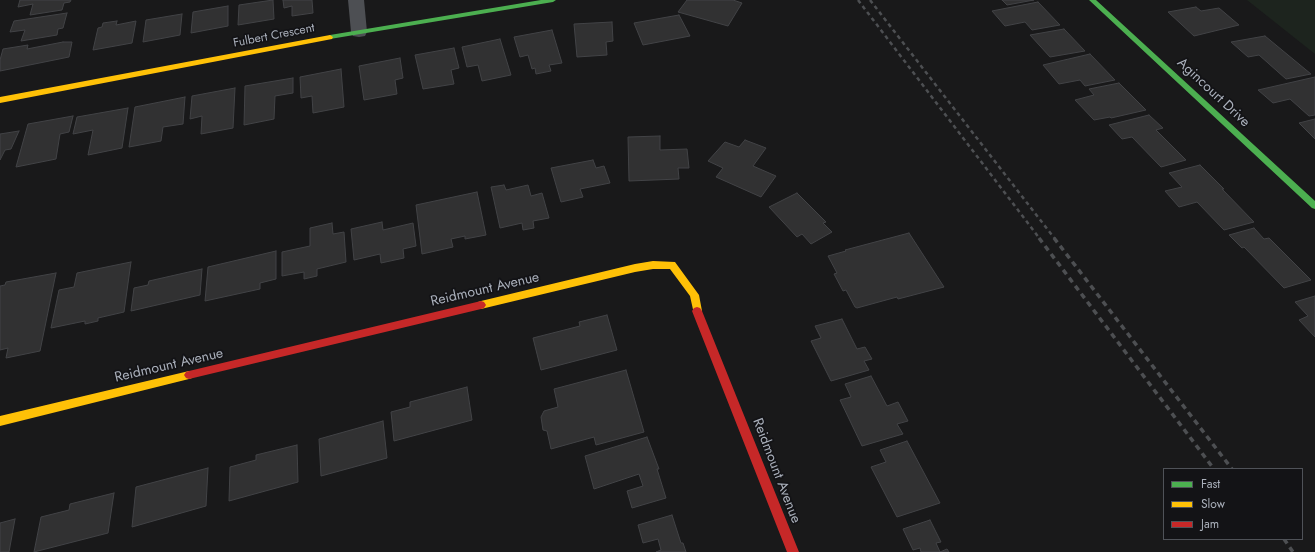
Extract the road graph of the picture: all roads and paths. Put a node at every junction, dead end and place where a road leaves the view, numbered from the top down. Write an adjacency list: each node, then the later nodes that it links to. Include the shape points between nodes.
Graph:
1 (356, 0): 4 (street)
2 (553, 0): 4 (street, Fulbert Crescent)
3 (1092, 0): 6 (street, Agincourt Drive)
4 (359, 32): 5 (street, Fulbert Crescent)
5 (0, 100)
6 (1315, 206)
7 (0, 421): 8 (street, Reidmount Avenue, via 635,268 672,265 694,295 698,314)
8 (793, 552)

